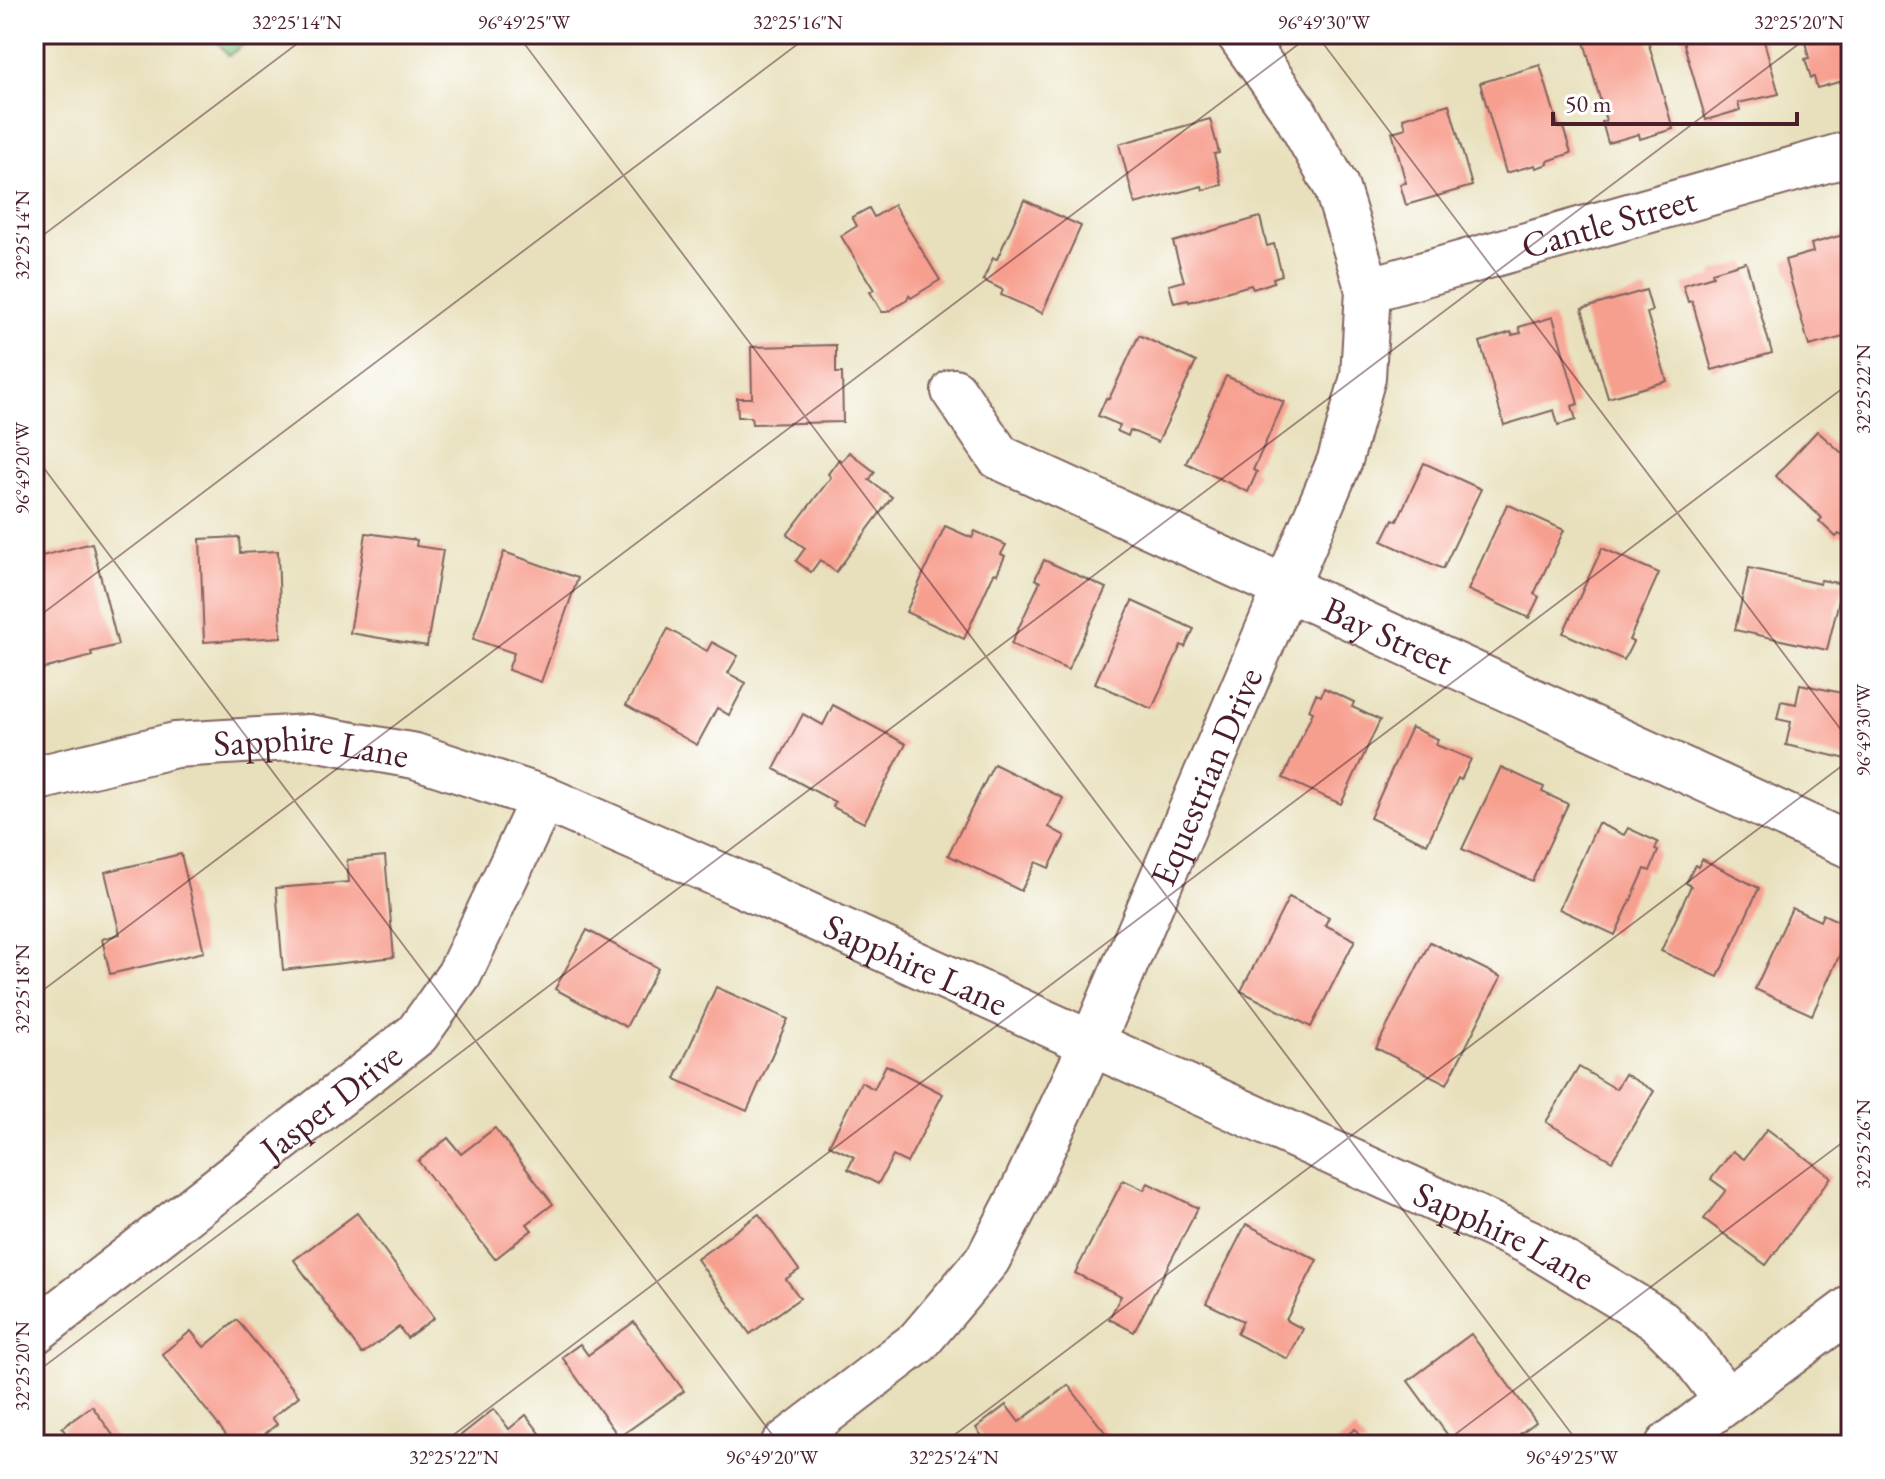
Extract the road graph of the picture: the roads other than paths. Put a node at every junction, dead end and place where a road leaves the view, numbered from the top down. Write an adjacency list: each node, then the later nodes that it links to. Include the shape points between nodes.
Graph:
1 (1239, 34): 3 (street, Equestrian Drive, via 1295,113 1336,186)
2 (1851, 153): 3 (street, Cantle Street)
3 (1368, 290): 5 (street, Equestrian Drive, via 1363,377 1340,460)
4 (954, 391): 5 (street, Bay Street, via 999,457)
5 (1287, 588): 8 (street, Bay Street); 9 (street, Equestrian Drive)
6 (34, 779): 7 (street, Sapphire Lane, via 175,745 308,737 415,756)
7 (543, 798): 9 (street, Sapphire Lane); 11 (street, Jasper Drive, via 459,975 417,1034)
8 (1851, 846)
9 (1092, 1043): 12 (street, Sapphire Lane, via 1529,1242 1658,1320); 13 (street, Equestrian Drive, via 988,1259 918,1342)
10 (1851, 1308): 12 (street)
11 (34, 1332)
12 (1727, 1401): 14 (street)
13 (783, 1445)
14 (1668, 1445)

